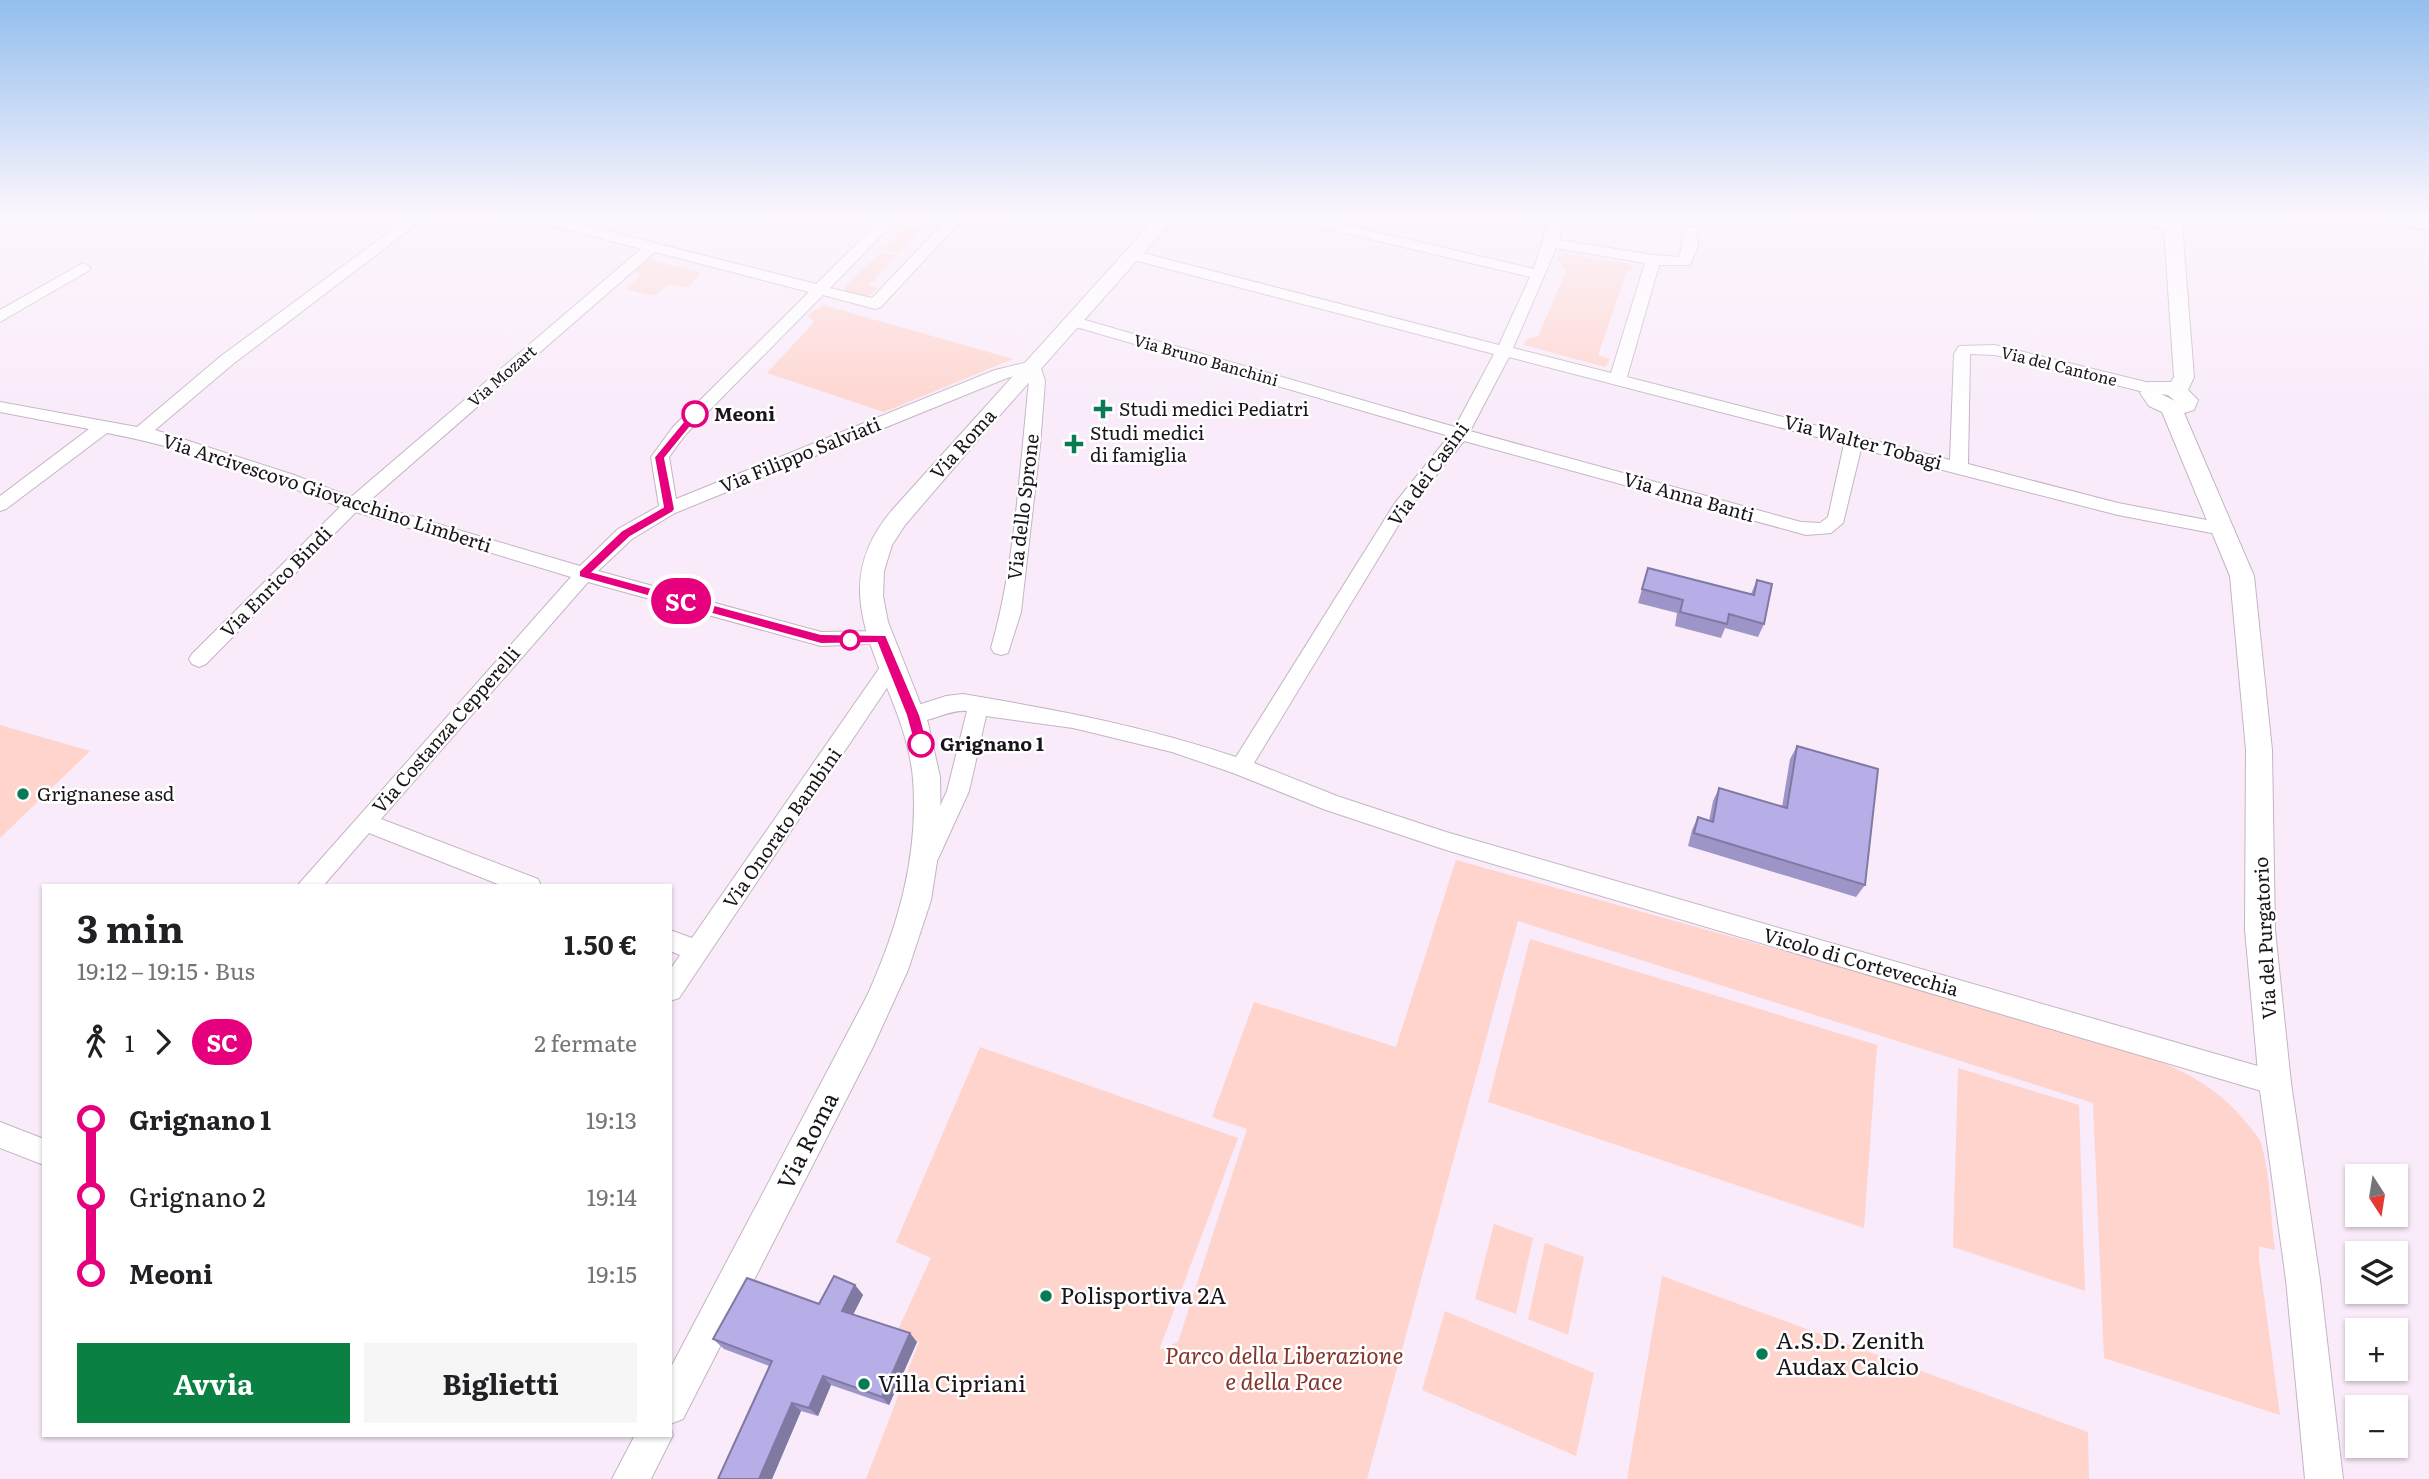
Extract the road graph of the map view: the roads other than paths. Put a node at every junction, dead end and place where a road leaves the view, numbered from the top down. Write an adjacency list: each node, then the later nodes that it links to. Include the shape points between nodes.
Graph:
1 (59, 282): 13 (street)
2 (332, 282): 22 (street, via 227,360)
3 (611, 282): 27 (street, Via Mozart)
4 (786, 282): 12 (street)
5 (825, 282): 12 (street)
6 (895, 282): 12 (street, via 874,304)
7 (1106, 282): 14 (street, Via Roma)
8 (1238, 282): 15 (street, Via Walter Tobagi)
9 (1536, 282): 15 (street, Via dei Casini)
10 (1646, 282): 17 (street)
11 (2177, 282): 19 (street, via 2184,377)
12 (817, 290): 28 (street, via 679,431 660,457)
13 (0, 317)
14 (1072, 321): 16 (street, Via Roma); 23 (street, Via Bruno Banchini)
15 (1505, 349): 17 (street, Via Walter Tobagi); 23 (street, Via dei Casini)
16 (1033, 366): 28 (street, Via Filippo Salviati, via 1001,374); 31 (street, Via dello Sprone, via 1037,382 1031,446 1011,612); 32 (street, Via Roma, via 957,449 880,544 869,591)
17 (1618, 378): 24 (street, Via Walter Tobagi)
18 (2152, 390): 19 (street, via 2153,399); 25 (street, Via del Cantone, via 1995,350 1965,349)
19 (2173, 399): 29 (street, Via del Purgatorio)
20 (0, 407): 21 (street, Via Arcivescovo Giovacchino Limberti)
21 (102, 428): 22 (street, Via Arcivescovo Giovacchino Limberti); 26 (street)
22 (139, 434): 27 (street, Via Arcivescovo Giovacchino Limberti, via 178,442)
23 (1460, 434): 24 (street, Via Anna Banti, via 1819,530 1837,519); 36 (street, Via dei Casini, via 1401,507)
24 (1854, 440): 25 (street, Via Walter Tobagi)
25 (1959, 467): 29 (street, Via Walter Tobagi, via 2118,509)
26 (0, 505)
27 (353, 505): 30 (street, Via Arcivescovo Giovacchino Limberti); 33 (street, Via Enrico Bindi)
28 (669, 509): 30 (street, Via Filippo Salviati, via 625,534)
29 (2222, 529): 44 (street, Via del Purgatorio, via 2242,576 2254,687 2260,930)
30 (584, 574): 32 (street, Via Arcivescovo Giovacchino Limberti, via 821,639); 37 (street, Via Costanza Cepperelli)
31 (1001, 648)
32 (887, 652): 35 (street, Via Roma); 42 (street, Via Onorato Bambini)
33 (199, 659)
34 (978, 707): 35 (street, via 961,701); 36 (street, via 1073,720 1173,744); 38 (street, Via Roma, via 958,791)
35 (913, 715): 38 (street, Via Roma, via 926,779)
36 (1241, 767): 44 (street, Vicolo di Cortevecchia, via 1446,841)
37 (365, 822): 39 (street, Via Costanza Cepperelli); 40 (street)
38 (923, 866): 47 (street, Via Roma, via 891,975)
39 (310, 884)
40 (525, 884)
41 (672, 941): 42 (street)
42 (697, 951): 43 (street, Via Onorato Bambini)
43 (672, 987)
44 (2275, 1083): 50 (street, Via del Purgatorio, via 2303,1280)
45 (0, 1135): 46 (street)
46 (42, 1151)
47 (672, 1400)
48 (654, 1437): 49 (street)
49 (631, 1479)
50 (2324, 1479)

